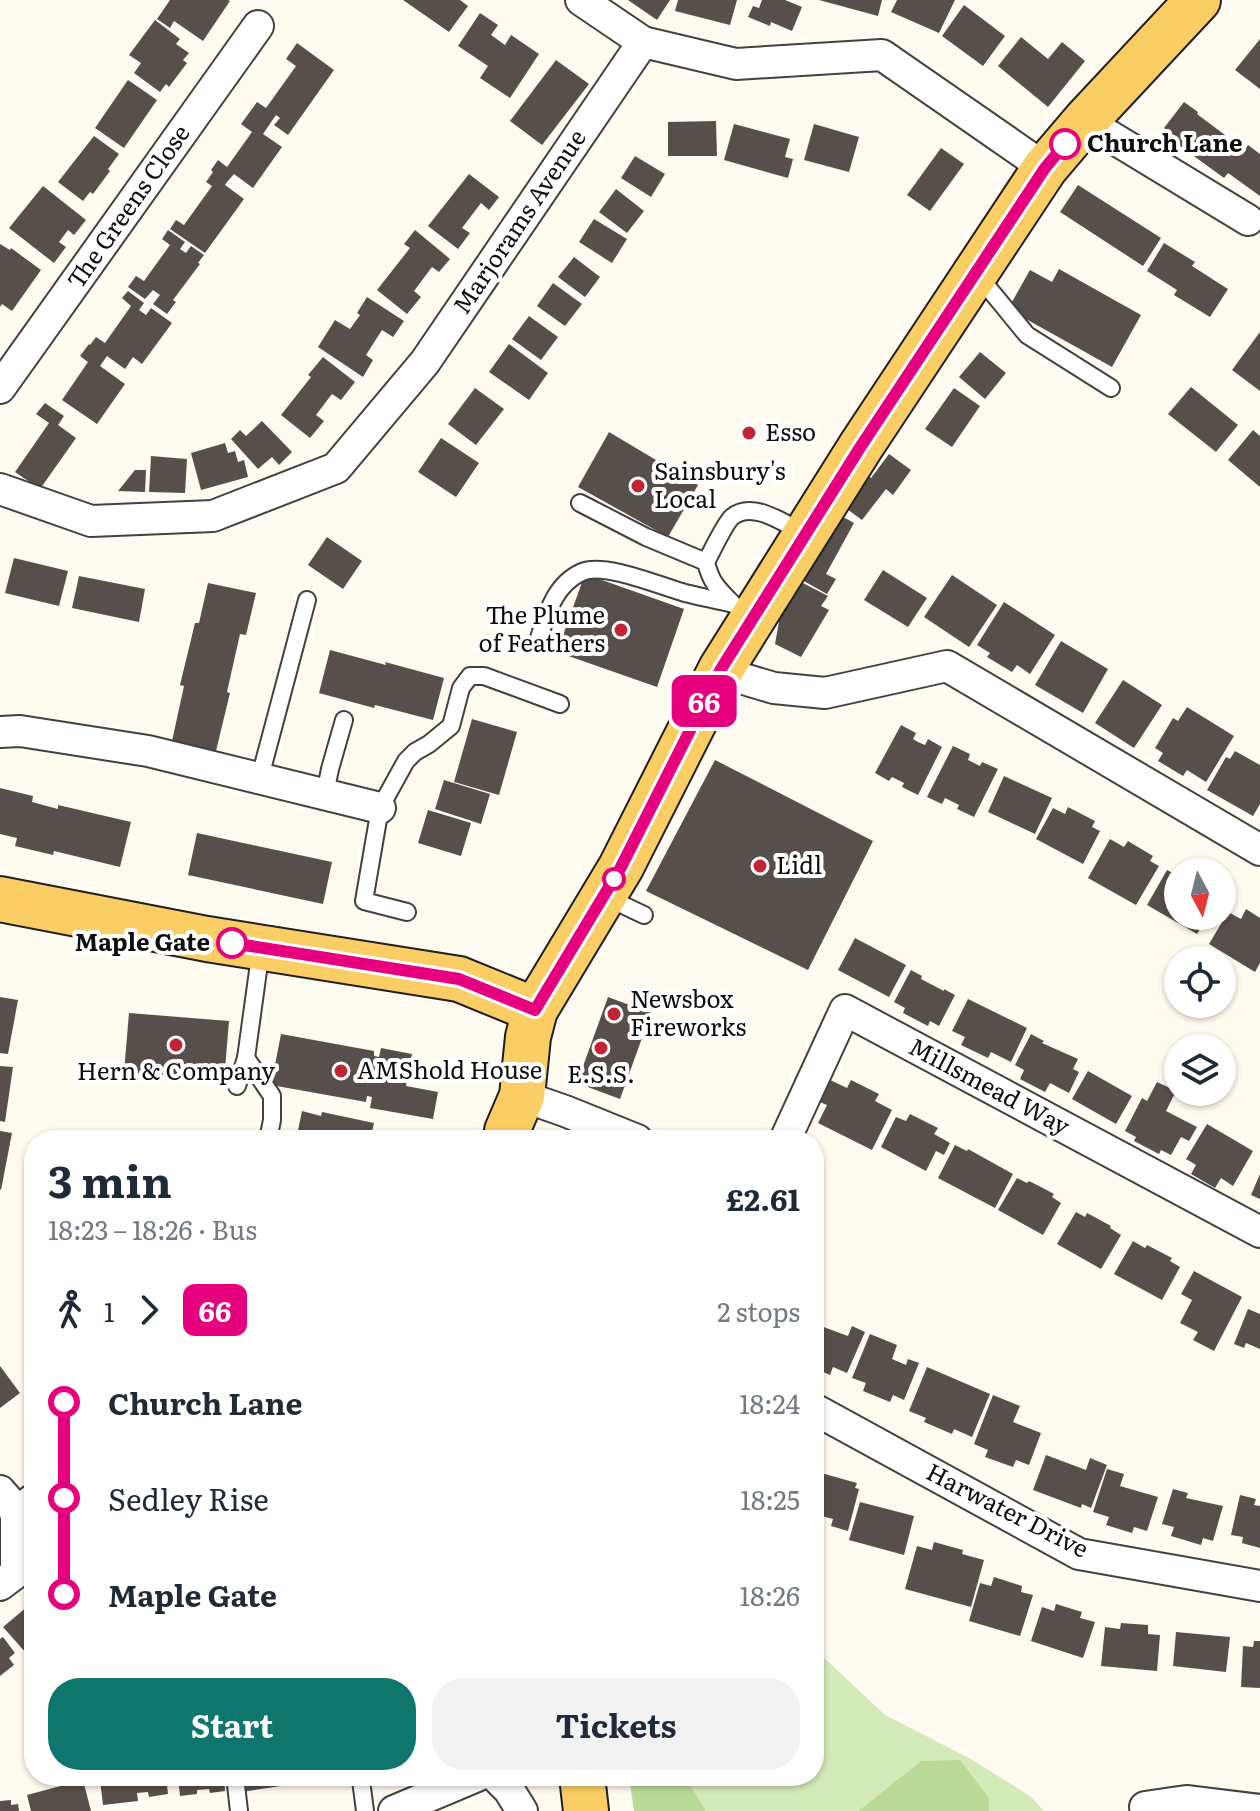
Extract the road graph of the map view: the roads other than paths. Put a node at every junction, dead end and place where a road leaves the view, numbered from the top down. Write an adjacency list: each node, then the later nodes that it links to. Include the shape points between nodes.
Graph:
1 (581, 0): 4 (street)
2 (1198, 0): 5 (main road)
3 (258, 26): 9 (street, The Greens Close)
4 (643, 42): 6 (street, via 736,64 882,55); 11 (street, Marjorams Avenue, via 425,362 336,468 213,516 91,521)
5 (1085, 121): 6 (main road); 7 (street)
6 (1045, 168): 8 (main road)
7 (1248, 220)
8 (976, 272): 10 (lane, via 1027,335); 13 (main road)
9 (0, 388)
10 (1111, 388)
11 (0, 489)
12 (580, 503): 14 (lane)
13 (805, 534): 14 (lane, via 748,511 731,517); 16 (main road)
14 (706, 562): 16 (lane, via 719,590)
15 (307, 600): 22 (lane)
16 (744, 610): 17 (lane, via 589,570 567,581 556,594); 18 (main road)
17 (539, 638)
18 (721, 669): 25 (street, via 774,688 825,693 947,666); 26 (main road)
19 (560, 704): 24 (lane, via 484,676 470,676 461,688 451,726 406,761)
20 (344, 720): 23 (lane)
21 (0, 732): 22 (street, via 148,751)
22 (260, 777): 23 (street)
23 (325, 794): 24 (street)
24 (380, 808): 28 (lane, via 364,901)
25 (1260, 850)
26 (604, 897): 29 (lane); 31 (main road)
27 (0, 899): 30 (main road)
28 (407, 912)
29 (644, 915)
30 (261, 948): 31 (main road, via 459,979); 32 (lane)
31 (535, 1010): 34 (main road)
32 (246, 1058): 33 (lane); 35 (lane, via 272,1096)
33 (237, 1086)
34 (522, 1096): 36 (main road); 37 (street)
35 (270, 1130)
36 (507, 1130)
37 (612, 1130)
38 (790, 1130): 39 (street, Millsmead Way, via 845,1010)
39 (1260, 1232)
40 (824, 1414): 43 (street, Harwater Drive, via 1079,1554)
41 (20, 1498): 42 (street, via 16,1573)
42 (0, 1585)
43 (1260, 1586)
44 (236, 1786): 51 (lane)
45 (362, 1786): 52 (lane)
46 (453, 1786): 53 (street)
47 (505, 1786): 54 (street)
48 (583, 1786): 55 (main road)
49 (1145, 1807): 50 (street, via 1186,1801)
50 (1260, 1810)
51 (239, 1811)
52 (365, 1811)
53 (394, 1811)
54 (522, 1811)
55 (586, 1811)

